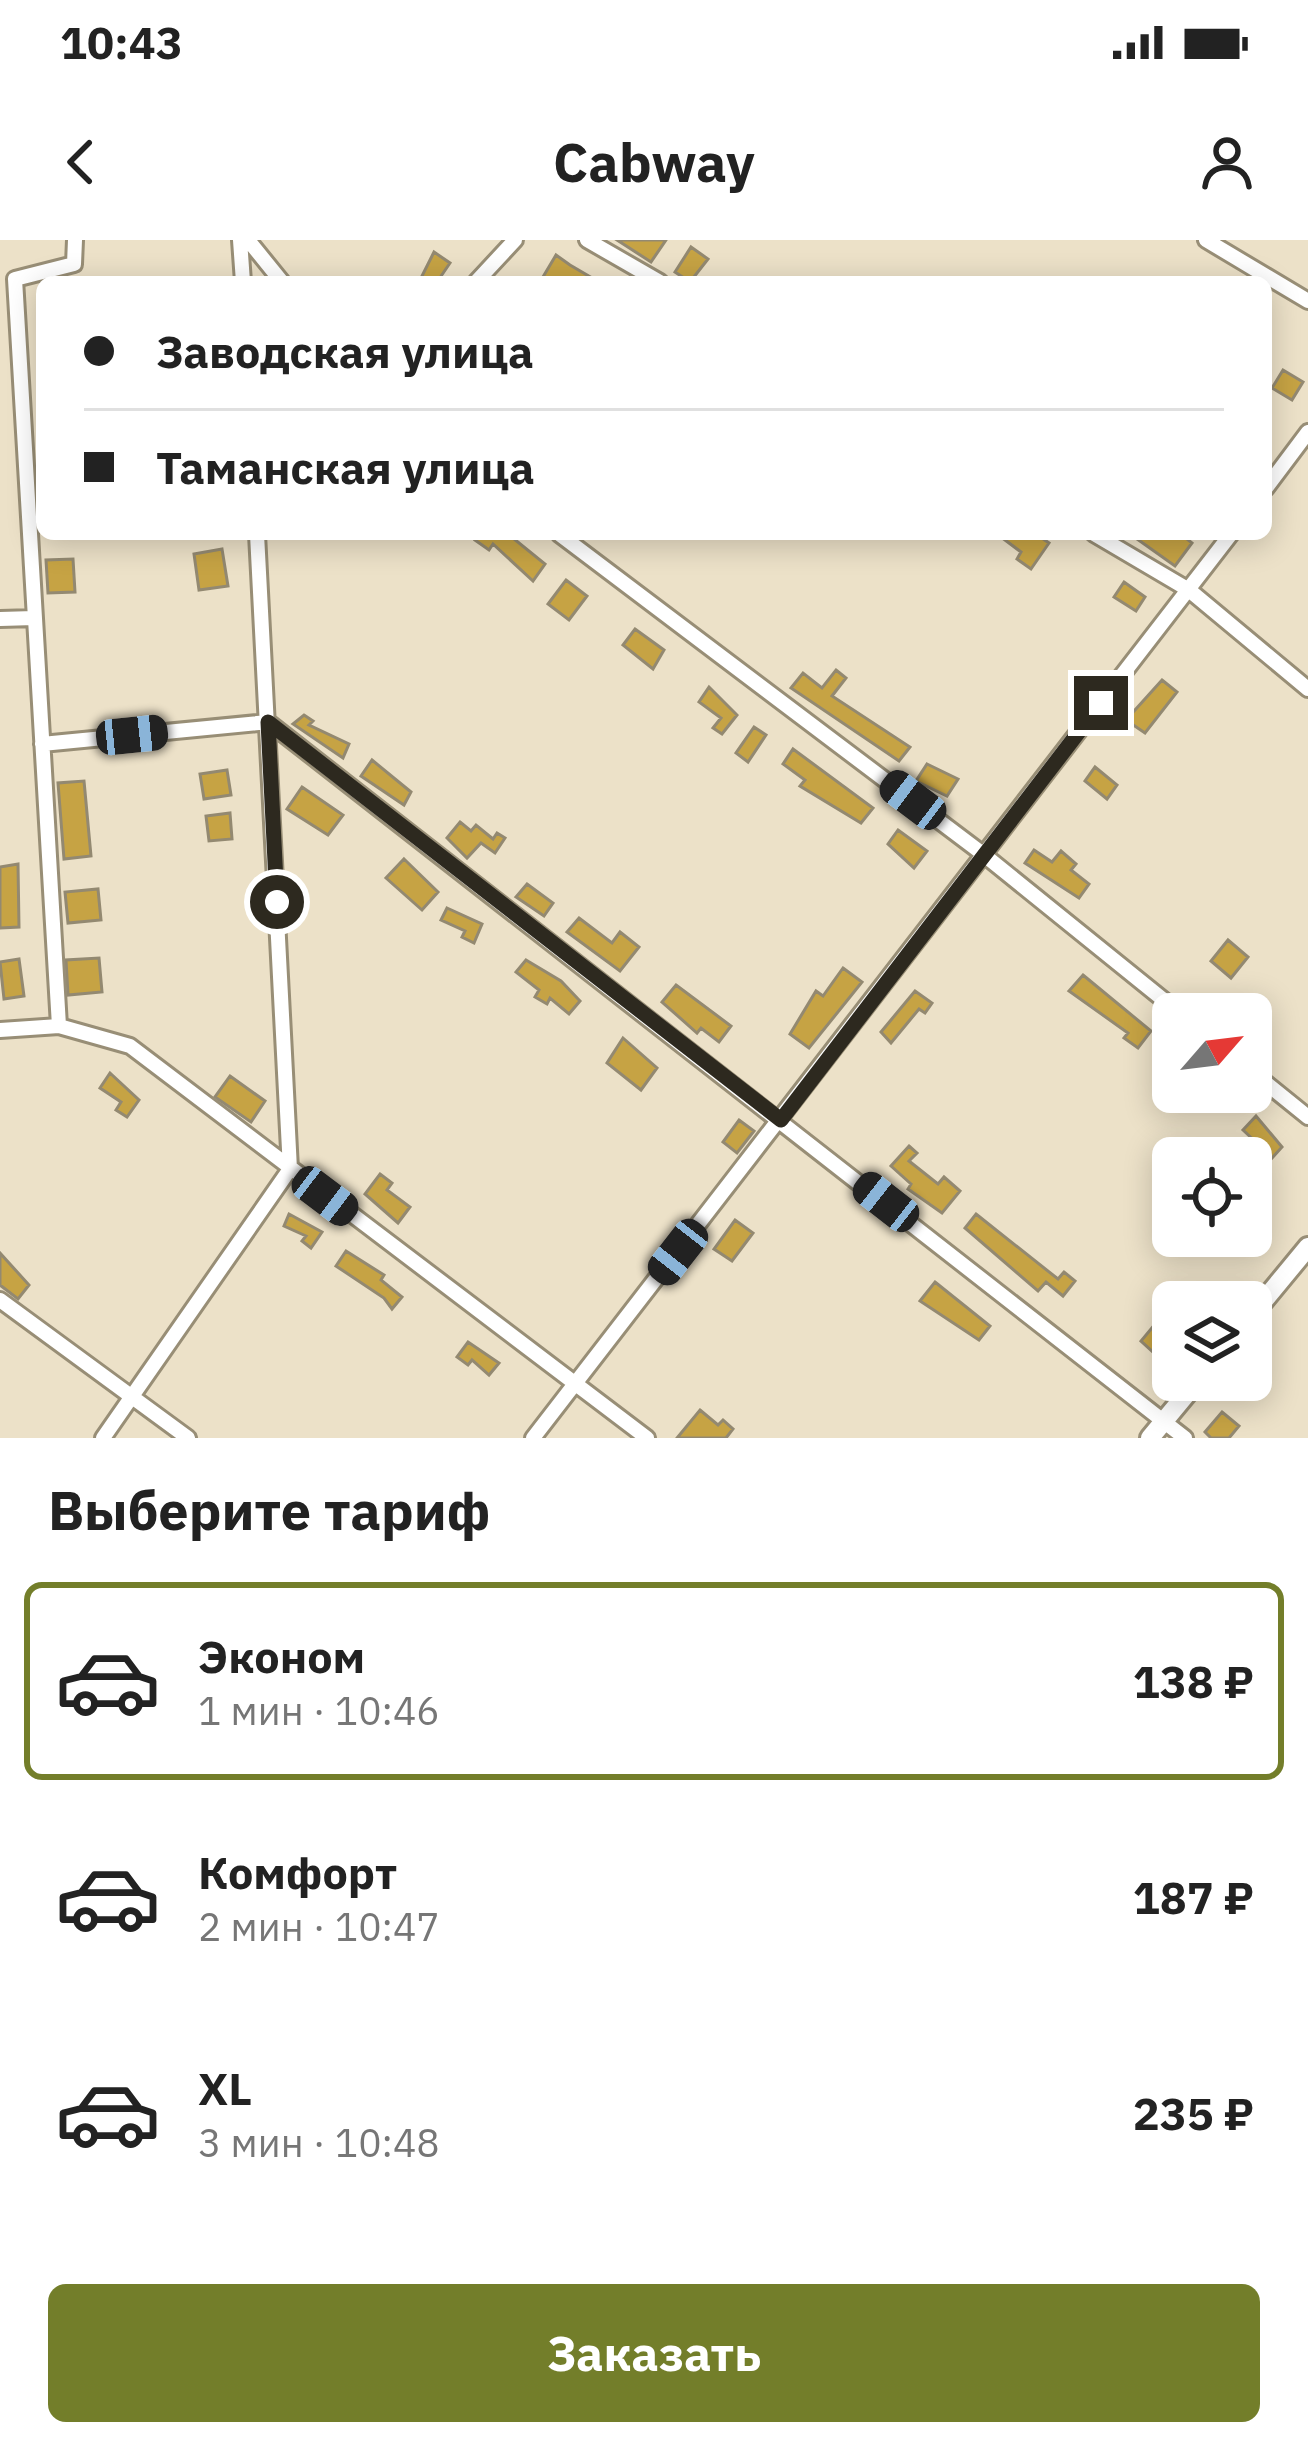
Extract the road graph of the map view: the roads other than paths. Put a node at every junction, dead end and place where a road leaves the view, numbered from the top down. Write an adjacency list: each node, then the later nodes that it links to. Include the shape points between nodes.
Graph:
1 (75, 240): 20 (street, via 74,264 15,279)
2 (244, 240): 6 (street); 7 (street)
3 (515, 240): 8 (street)
4 (587, 240): 9 (street)
5 (1206, 240): 10 (street)
6 (243, 276)
7 (277, 276)
8 (482, 276)
9 (649, 276)
10 (1266, 276)
11 (1272, 279): 12 (street)
12 (1308, 301)
13 (1308, 432): 14 (street)
14 (1272, 480)
15 (257, 540): 23 (street)
16 (567, 540): 25 (street)
17 (1104, 540): 19 (street)
18 (1227, 540): 19 (street)
19 (1190, 590): 22 (street); 25 (street)
20 (34, 618): 21 (street); 24 (street)
21 (0, 619)
22 (1308, 689)
23 (268, 722): 24 (street); 31 (street); 32 (street)
24 (42, 744): 27 (street)
25 (983, 854): 26 (street); 31 (street)
26 (1155, 993)
27 (59, 1026): 28 (street); 32 (street, via 130,1046)
28 (0, 1030)
29 (1272, 1088): 30 (street)
30 (1308, 1117)
31 (781, 1120): 36 (street); 39 (street)
32 (290, 1169): 36 (street); 37 (street)
33 (1308, 1247): 34 (street)
34 (1272, 1291)
35 (0, 1300): 37 (street)
36 (574, 1384): 42 (street); 43 (street)
37 (132, 1397): 40 (street); 41 (street)
38 (1180, 1401): 39 (street)
39 (1163, 1422): 44 (street); 45 (street)
40 (103, 1438)
41 (188, 1438)
42 (533, 1438)
43 (647, 1438)
44 (1150, 1438)
45 (1185, 1438)

